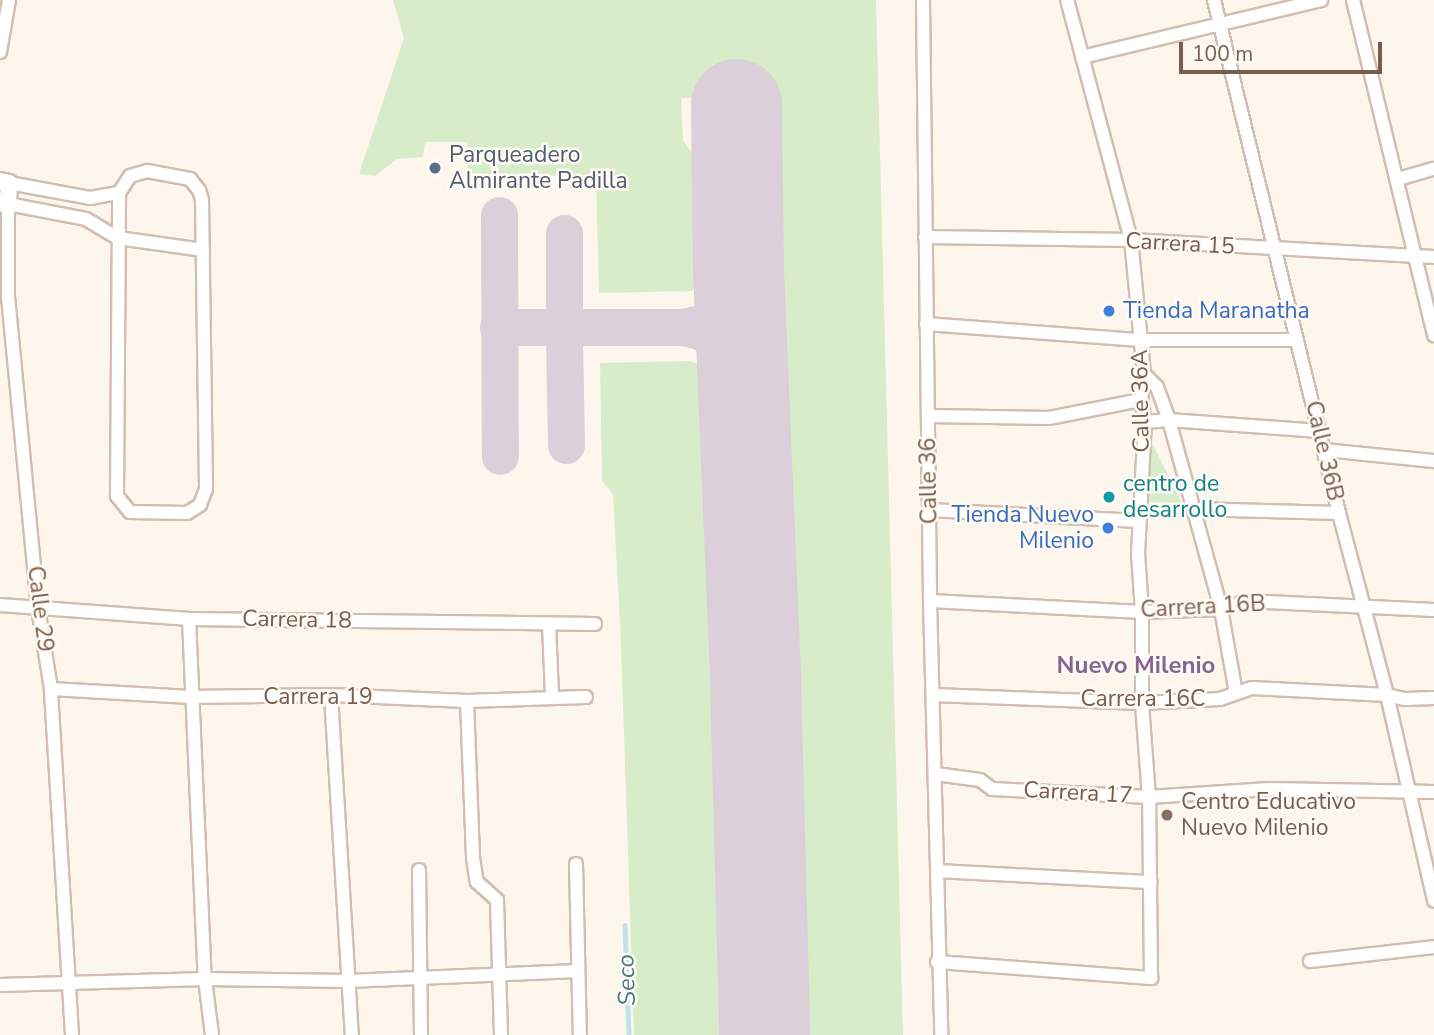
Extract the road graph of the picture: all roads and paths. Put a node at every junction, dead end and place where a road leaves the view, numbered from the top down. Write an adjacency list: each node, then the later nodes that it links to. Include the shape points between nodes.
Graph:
1 (9, 0): 8 (street)
2 (923, 0): 15 (street, Calle 36)
3 (1067, 0): 9 (street, Calle 36A)
4 (1214, 0): 7 (street, Calle 36B)
5 (1321, 0): 7 (street)
6 (1353, 0): 11 (street)
7 (1219, 22): 9 (street); 19 (street, Calle 36B)
8 (0, 52)
9 (1082, 57): 17 (street, Calle 36A)
10 (1434, 169): 11 (street)
11 (1398, 179): 20 (street)
12 (4, 182): 13 (street, via 90,198); 14 (street, Calle 29)
13 (119, 193): 16 (street); 18 (street, via 125,181 141,171 190,179 202,200)
14 (4, 203): 16 (street, via 86,219); 41 (street, Calle 29, via 8,299)
15 (925, 237): 17 (street, Carrera 15); 22 (street, Calle 36)
16 (118, 238): 18 (street); 18 (street, via 117,496 125,509 138,514 187,513 200,505 206,489)
17 (1132, 240): 19 (street, Carrera 15); 24 (street, Calle 36A)
18 (203, 250)
19 (1275, 250): 20 (street, Carrera 15); 25 (street, Calle 36B)
20 (1417, 256): 21 (street, Carrera 15); 23 (street)
21 (1434, 257)
22 (926, 324): 24 (street); 28 (street, Calle 36)
23 (1434, 335)
24 (1140, 340): 25 (street); 26 (street, Calle 36A)
25 (1297, 340): 31 (street, Calle 36B)
26 (1144, 374): 27 (street, Calle 36A); 29 (street, via 1157,387)
27 (1141, 400): 28 (street, via 1049,418); 30 (street, Calle 36A)
28 (929, 416): 35 (street, Calle 36)
29 (1169, 420): 30 (street); 31 (street); 34 (street)
30 (1145, 422): 37 (street, Calle 36A)
31 (1320, 431): 32 (street, Calle 36B)
32 (1325, 450): 33 (street); 36 (street, Calle 36B)
33 (1434, 461)
34 (1194, 509): 36 (street); 42 (street)
35 (930, 510): 37 (street); 38 (street, Calle 36)
36 (1339, 513): 40 (street, Calle 36B)
37 (1139, 521): 44 (street, Calle 36A)
38 (930, 601): 44 (street, Carrera 16B); 51 (street, Calle 36)
39 (0, 605): 41 (street, Carrera 18)
40 (1363, 607): 42 (street, Carrera 16B, via 1245,601); 43 (street, Carrera 16B); 52 (street, Calle 36B)
41 (38, 608): 45 (street, Carrera 18); 48 (street, Calle 29)
42 (1221, 609): 44 (street, Carrera 16B); 49 (street)
43 (1434, 610)
44 (1142, 612): 58 (street, Calle 36A)
45 (189, 619): 46 (street, Carrera 18); 54 (street)
46 (549, 624): 47 (street, Carrera 18); 55 (street)
47 (595, 624)
48 (51, 689): 54 (street, Carrera 19); 76 (street, Calle 29)
49 (1236, 693): 52 (street, Carrera 16C, via 1252,688); 58 (street, Carrera 16C, via 1220,699)
50 (331, 695): 54 (street, Carrera 19); 57 (street, Carrera 19); 75 (street)
51 (933, 695): 58 (street, Carrera 16C); 59 (street, Calle 36)
52 (1387, 695): 56 (street, Carrera 16C); 60 (street, Calle 36B)
53 (586, 696): 55 (street, Carrera 19)
54 (191, 697): 74 (street)
55 (552, 697): 57 (street, Carrera 19)
56 (1434, 698)
57 (467, 701): 72 (street, via 473,858 477,882 497,900)
58 (1142, 703): 62 (street, Calle 36A)
59 (936, 774): 62 (street, Carrera 17, via 980,780 992,789); 65 (street, Calle 36)
60 (1410, 792): 61 (street, Carrera 17); 62 (street, Carrera 17, via 1269,789); 67 (street, Calle 36B)
61 (1434, 792)
62 (1149, 797): 66 (street, Calle 36A)
63 (576, 864): 71 (street)
64 (419, 870): 73 (street)
65 (938, 871): 66 (street); 70 (street, Calle 36)
66 (1151, 883): 70 (street, Calle 36A, via 1151,978)
67 (1434, 901)
68 (1434, 947): 69 (street)
69 (1310, 961)
70 (937, 962): 84 (street, Calle 36)
71 (577, 971): 72 (street); 83 (street)
72 (500, 973): 73 (street); 82 (street)
73 (421, 976): 75 (street); 81 (street)
74 (205, 979): 75 (street); 76 (street); 79 (street)
75 (348, 981): 80 (street)
76 (69, 984): 77 (street); 78 (street, Calle 29)
77 (0, 985)
78 (72, 1035)
79 (212, 1035)
80 (352, 1035)
81 (421, 1035)
82 (501, 1035)
83 (580, 1035)
84 (941, 1035)

